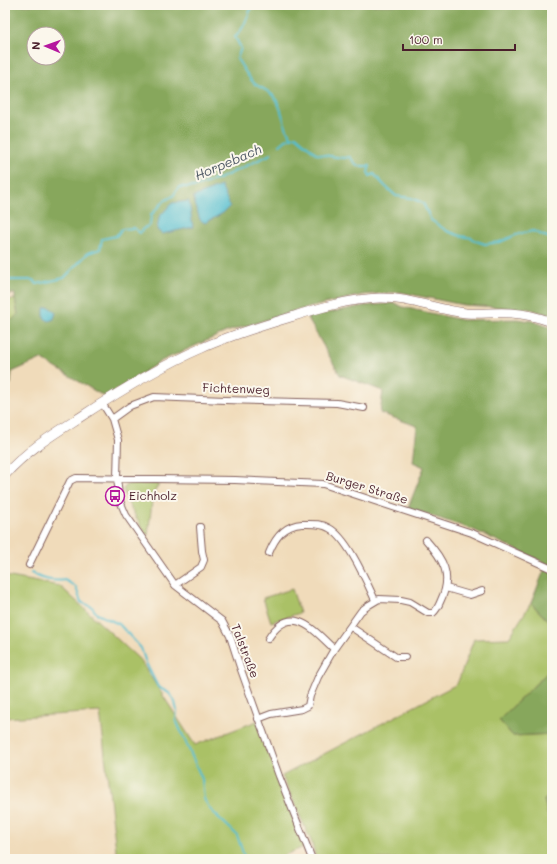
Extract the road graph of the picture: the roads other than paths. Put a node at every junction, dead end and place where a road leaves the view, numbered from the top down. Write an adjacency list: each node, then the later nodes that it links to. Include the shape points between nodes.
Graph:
1 (552, 322): 2 (street, via 523,314 457,312 413,300 363,299 302,314 203,347 163,366)
2 (102, 403): 4 (street, Talstraße); 5 (street, via 39,444 14,464)
3 (364, 408): 4 (street, Fichtenweg, via 337,403 154,397 130,406)
4 (112, 419): 6 (street, Talstraße, via 118,440)
5 (5, 475)
6 (117, 478): 10 (street, via 76,478 70,481); 11 (street, Burger Straße, via 323,484 472,533); 12 (street, Talstraße, via 120,501 126,515)
7 (200, 527): 12 (street, via 204,560 201,567)
8 (426, 540): 13 (street, via 444,565)
9 (269, 553): 15 (street, via 276,538 288,528 298,524 314,524 330,528 351,552)
10 (29, 565)
11 (552, 569)
12 (175, 585): 20 (street, Talstraße, via 222,621 230,636)
13 (446, 588): 14 (street, via 470,595); 15 (street, via 433,613 402,600)
14 (482, 590)
15 (375, 600): 16 (street, via 361,611)
16 (351, 627): 18 (street); 19 (street, via 396,657)
17 (268, 638): 18 (street, via 279,625 296,620 303,622)
18 (334, 649): 20 (street, via 318,677 308,706)
19 (405, 657)
20 (258, 719): 21 (street, Talstraße)
21 (312, 859)

